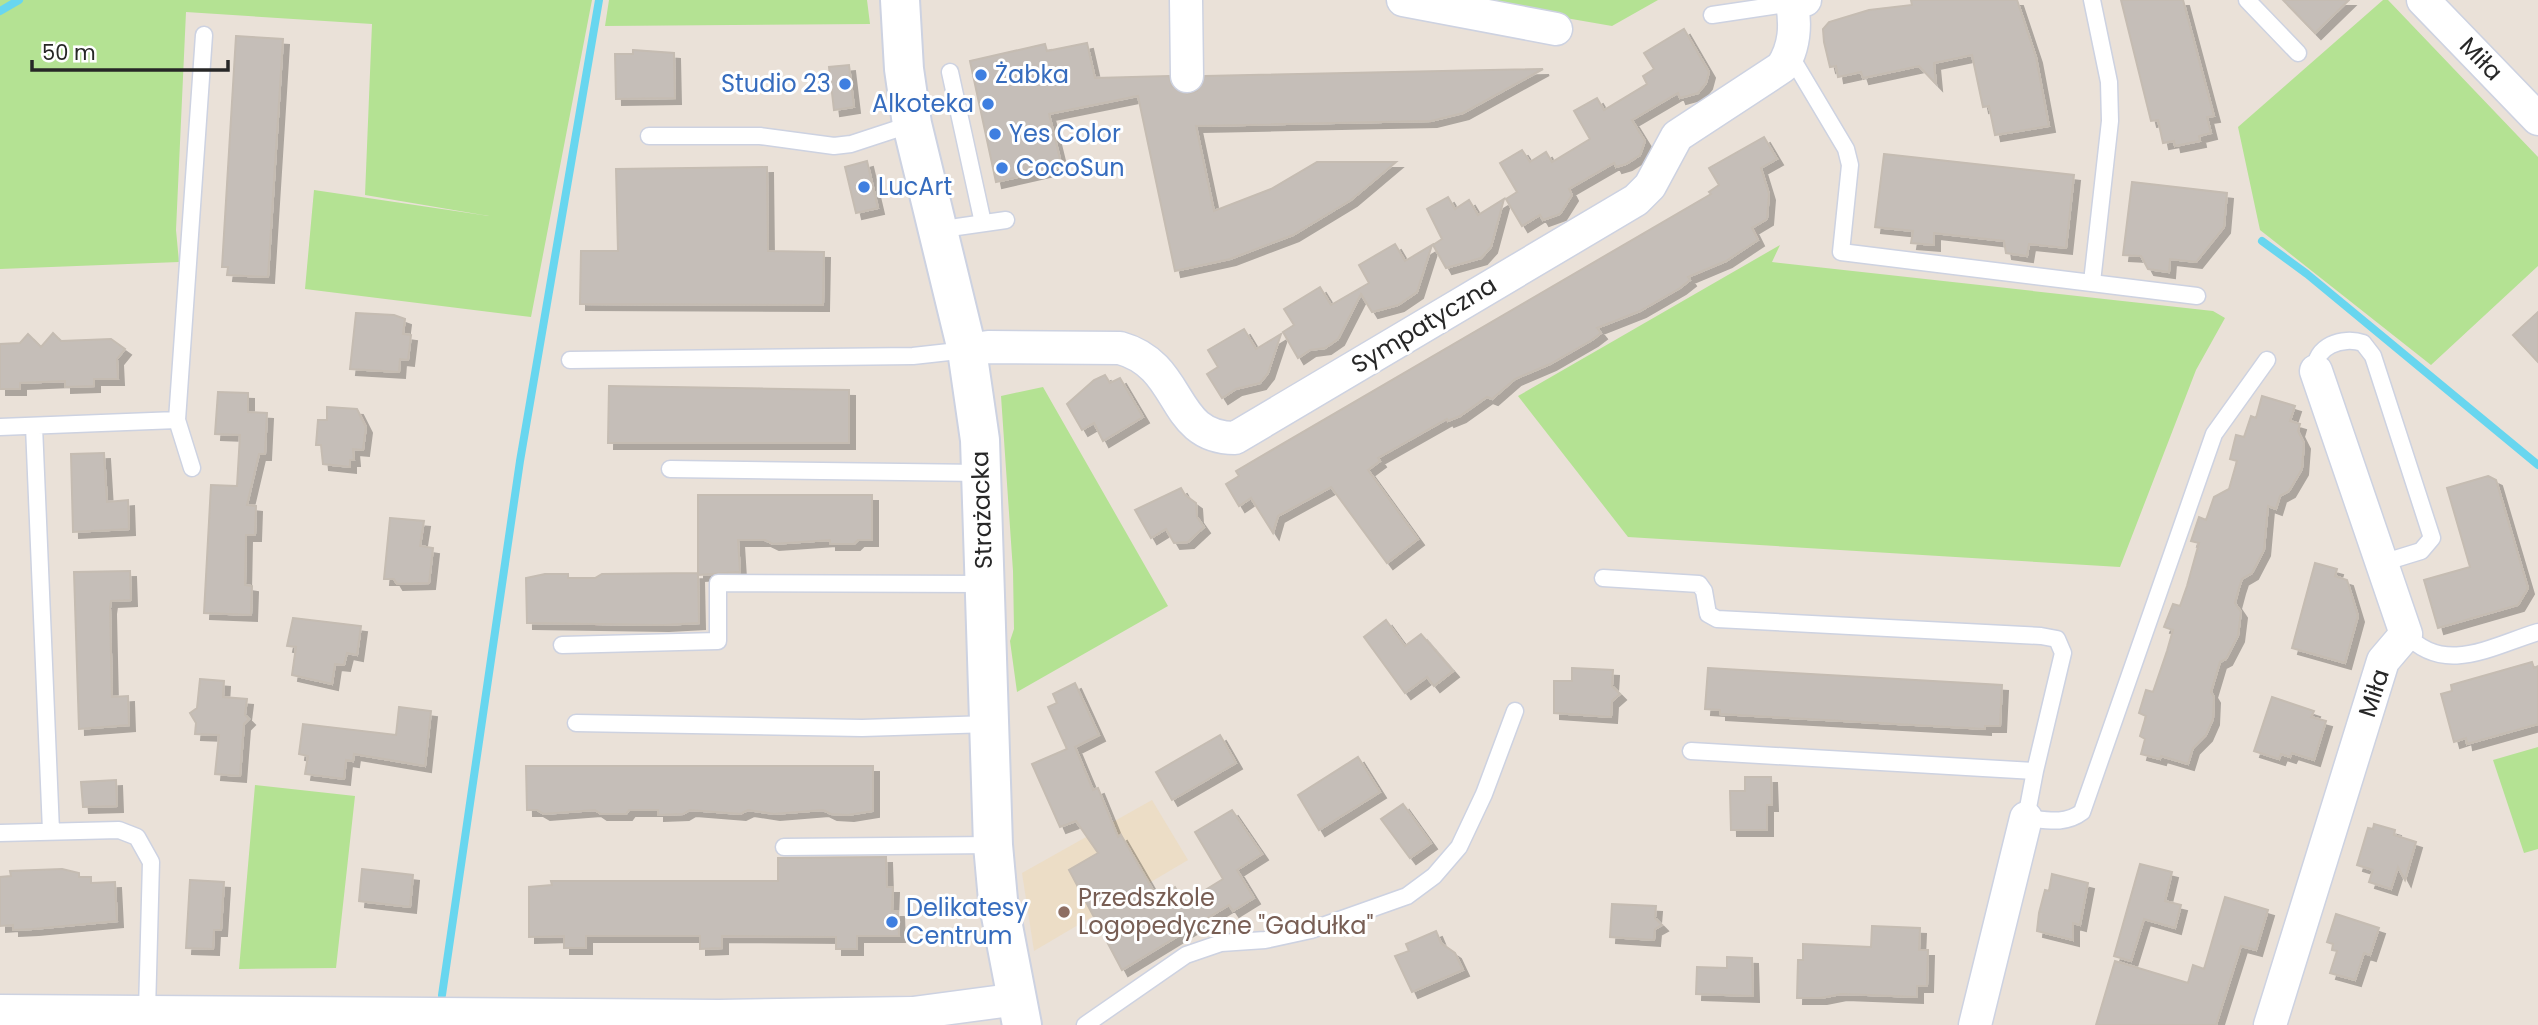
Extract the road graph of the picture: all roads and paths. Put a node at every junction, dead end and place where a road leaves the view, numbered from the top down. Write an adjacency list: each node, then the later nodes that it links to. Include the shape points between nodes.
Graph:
1 (900, 0): 16 (street, Strażacka)
2 (1186, 0): 14 (street)
3 (1403, 0): 9 (street)
4 (2092, 0): 21 (lane, via 2109,82 2110,121)
5 (2247, 0): 11 (lane)
6 (2423, 0): 15 (street, Miła)
7 (1798, 1): 8 (lane); 12 (street)
8 (1712, 15)
9 (1556, 29)
10 (204, 35): 27 (lane)
11 (2298, 53)
12 (1790, 55): 21 (lane, via 1848,157 1841,252); 23 (street, Sympatyczna, via 1782,67 1677,136 1654,180 1636,200 1235,438 1218,438 1192,422 1162,375 1139,353 1121,348)
13 (950, 72): 19 (lane)
14 (1187, 76)
15 (2538, 119)
16 (912, 124): 17 (lane, via 834,146 760,136); 23 (street, Strażacka)
17 (649, 136)
18 (1006, 220): 19 (lane)
19 (983, 223): 20 (lane)
20 (957, 228)
21 (2092, 282): 22 (lane)
22 (2197, 296)
23 (967, 350): 24 (lane, via 913,356); 32 (street, Strażacka)
24 (570, 360)
25 (2267, 360): 44 (lane, via 2214,434 2082,813 2072,820)
26 (2316, 371): 33 (street); 33 (lane, via 2322,350 2347,340 2363,343 2373,356 2432,538 2421,551)
27 (177, 420): 28 (lane); 30 (lane)
28 (34, 426): 29 (lane); 45 (lane)
29 (0, 427)
30 (192, 468)
31 (670, 469): 32 (lane)
32 (982, 472): 35 (street, Strażacka)
33 (2382, 564): 37 (street)
34 (1603, 578): 43 (lane, via 1699,584 1708,614 1717,619 2056,639 2063,653)
35 (985, 584): 38 (lane, via 718,583 718,641); 41 (street, Strażacka)
36 (2538, 632): 37 (lane, via 2453,658 2434,655)
37 (2406, 634): 55 (street, Miła, via 2383,661)
38 (562, 645)
39 (1515, 711): 53 (lane, via 1459,847 1434,876 1407,896 1311,930 1221,943 1186,955)
40 (576, 723): 41 (lane, via 862,728)
41 (991, 724): 47 (street, Strażacka)
42 (1690, 751): 43 (lane)
43 (2035, 771): 44 (lane)
44 (2026, 818): 54 (street)
45 (51, 831): 46 (lane); 50 (lane, via 118,830 137,837 146,847 151,862)
46 (0, 833)
47 (993, 845): 48 (lane); 51 (street, Strażacka, via 998,900)
48 (784, 847)
49 (0, 1011): 50 (street)
50 (147, 1011): 52 (street)
51 (1020, 1012): 52 (street)
52 (719, 1021)
53 (1085, 1025)
54 (1975, 1025)
55 (2270, 1025)

